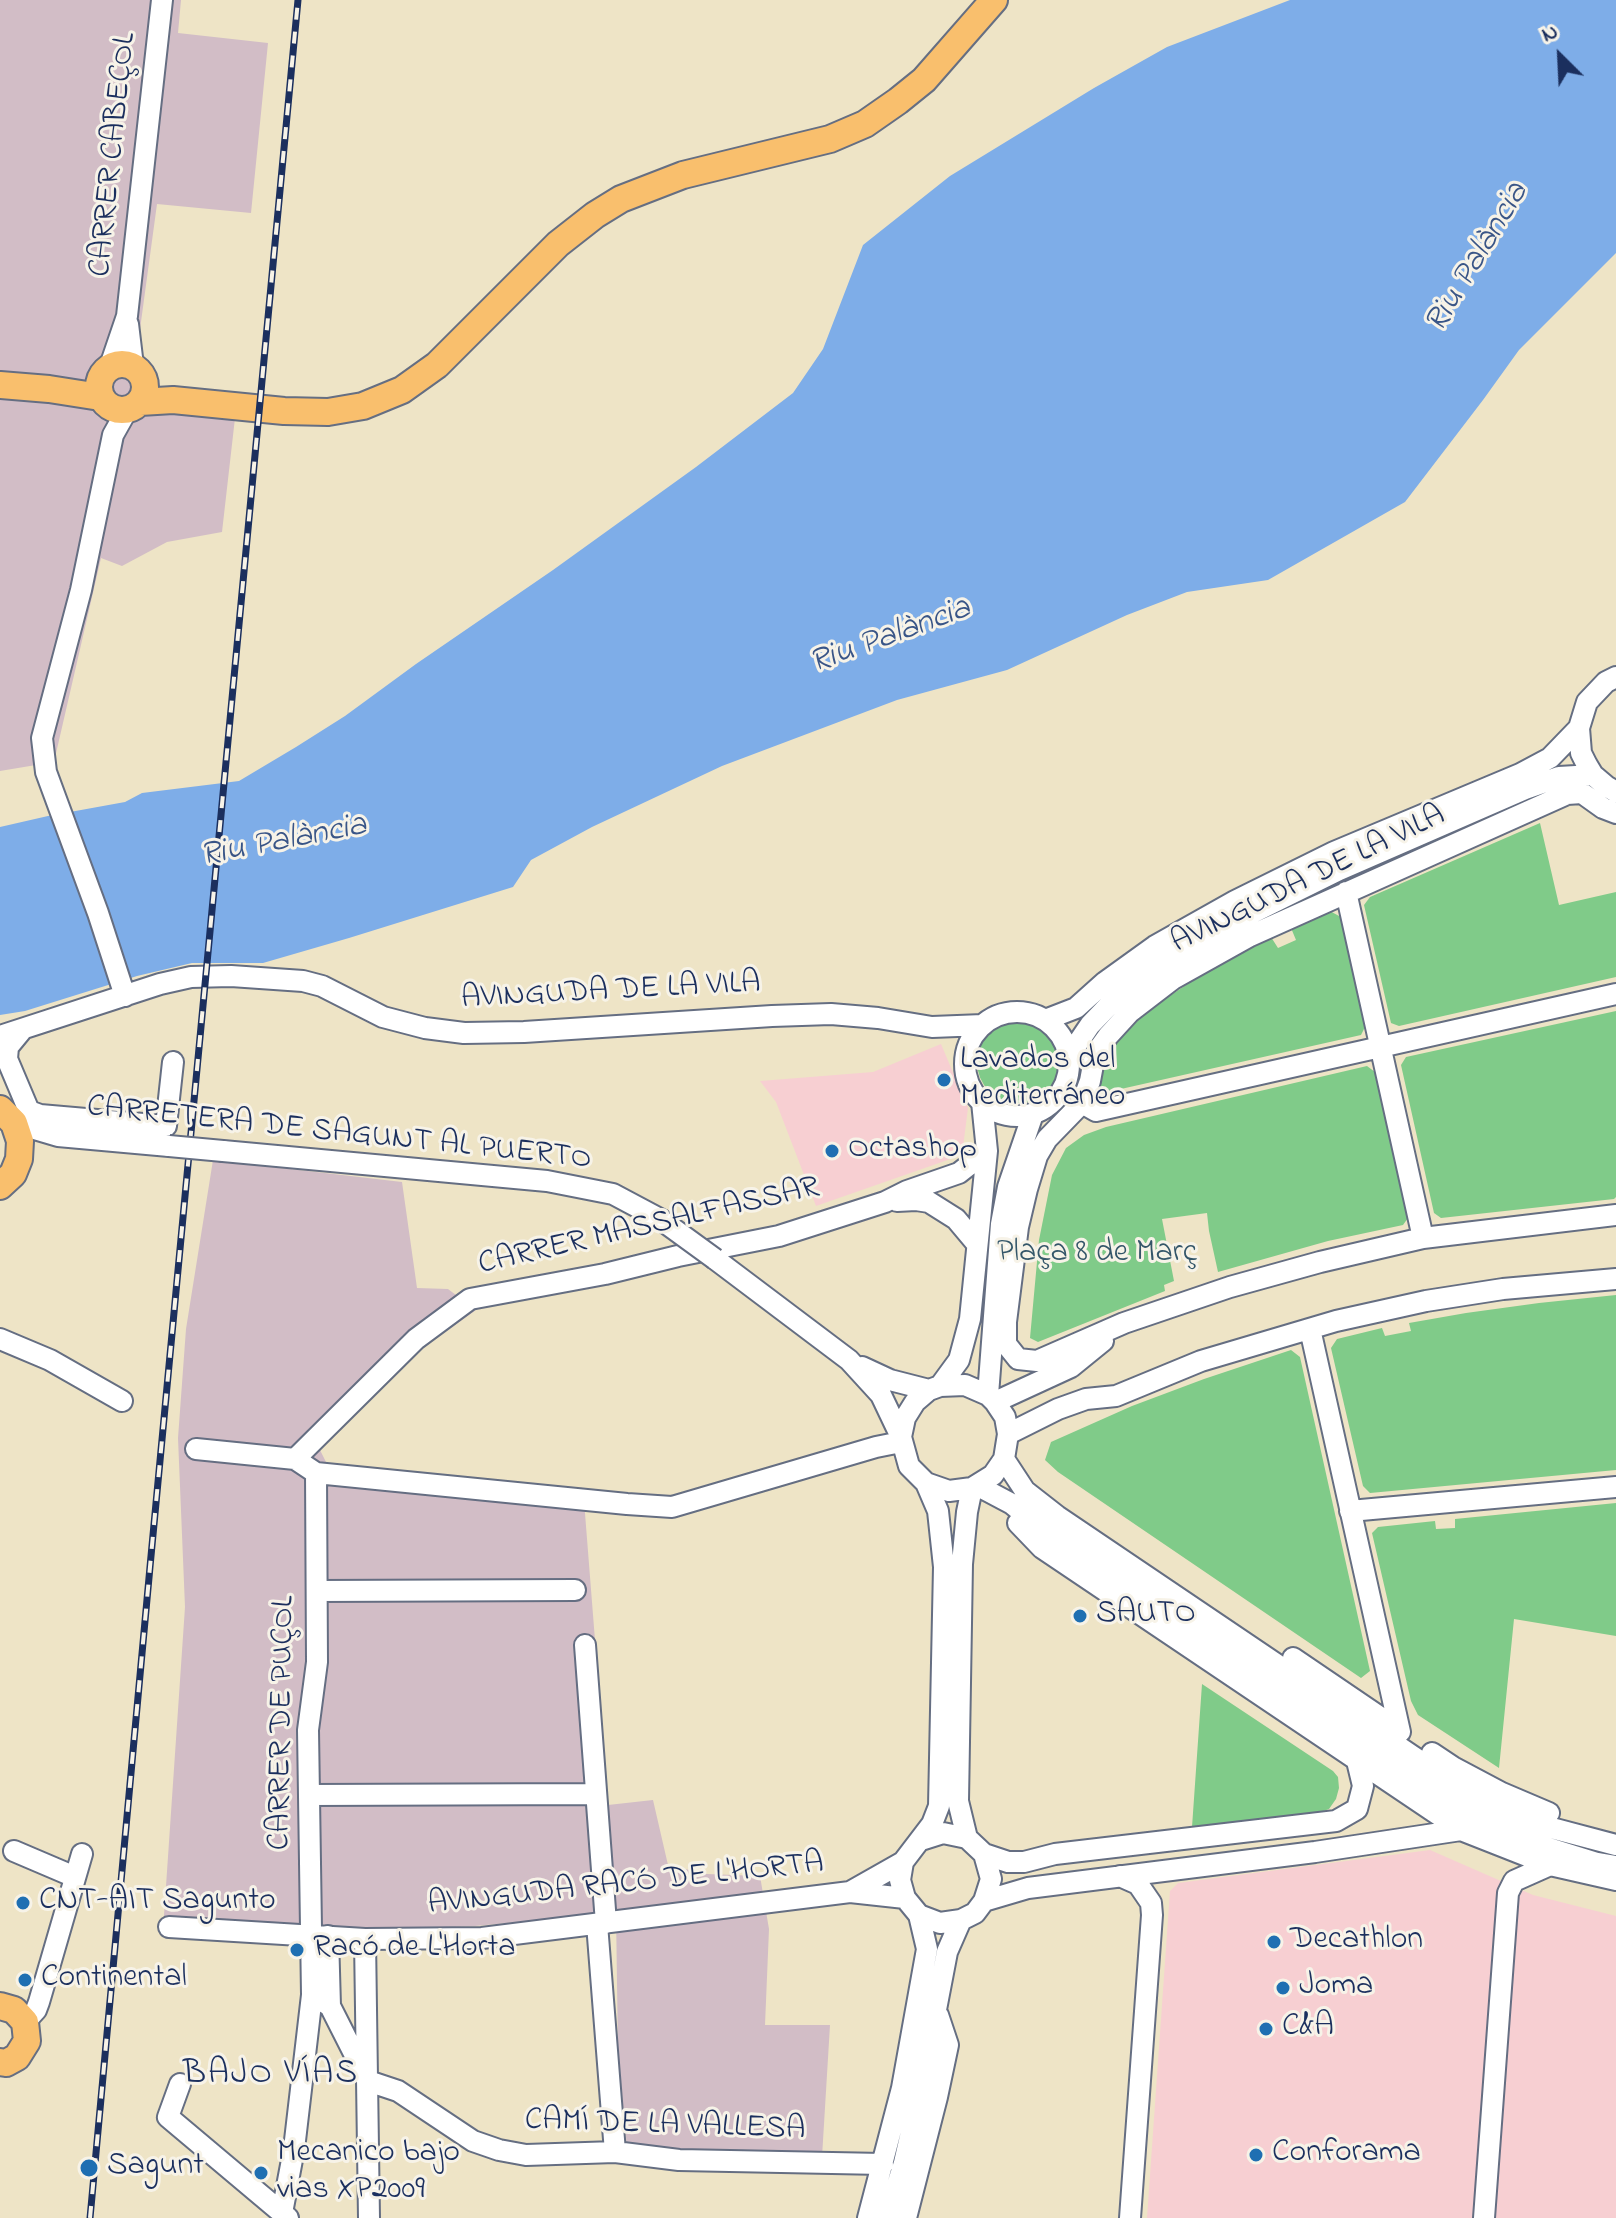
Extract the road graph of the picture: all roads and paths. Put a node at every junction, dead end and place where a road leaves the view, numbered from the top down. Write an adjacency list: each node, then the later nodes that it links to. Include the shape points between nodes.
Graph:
1 (162, 0): 4 (street, CARRER CABEÇOL)
2 (994, 0): 4 (main road, via 924,80 865,124 818,143 683,175 595,215 558,244 437,365 402,390 363,406 328,412 173,400)
3 (3, 383): 4 (main road, via 49,389)
4 (120, 388): 12 (street, CARRER CABEÇOL, via 81,590 42,738 46,772)
5 (1616, 677): 6 (street, AVINGUDA DE LA VILA, via 1587,702)
6 (1579, 728): 7 (street, via 1581,753); 13 (street, AVINGUDA DE LA VILA, via 1550,758 1520,774 1334,852 1235,901 1155,946 1076,1008)
7 (1593, 775): 8 (street); 19 (street, AVINGUDA DE LA VILA, via 1559,777 1525,789 1240,919 1116,998)
8 (1616, 792)
9 (1616, 813): 10 (street, AVINGUDA DE LA VILA, via 1582,793 1567,794)
10 (1346, 892): 18 (street); 24 (street, AVINGUDA DE LA VILA, via 1250,936 1173,979 1130,1012 1095,1054)
11 (1616, 994): 18 (street)
12 (125, 996): 15 (street, AVINGUDA DE LA VILA, via 191,977 282,979 322,986 383,1017 464,1033 831,1014); 16 (street, AVINGUDA DE LA VILA)
13 (1045, 1020): 14 (street, via 1011,1012); 19 (street, via 1061,1035)
14 (983, 1025): 15 (street, AVINGUDA DE LA VILA); 21 (street, via 970,1042)
15 (932, 1027): 21 (street)
16 (22, 1030): 17 (street, AVINGUDA DE LA VILA); 22 (street, via 8,1047)
17 (0, 1036)
18 (1381, 1047): 24 (street, via 1096,1111); 33 (street)
19 (1069, 1056): 25 (street, via 1061,1093)
20 (173, 1062): 22 (street, via 166,1126 40,1115 29,1111)
21 (965, 1063): 23 (street, via 969,1084)
22 (8, 1076)
23 (982, 1102): 25 (street, via 1006,1115); 28 (street)
24 (1082, 1103): 36 (street, via 1047,1139 1030,1178 1018,1227 1006,1344 1018,1359 1037,1361)
25 (1033, 1114): 41 (street, via 1001,1224)
26 (7, 1116): 27 (street, CARRETERA DE SAGUNT AL PUERTO); 29 (main road, via 20,1141)
27 (58, 1136): 29 (street, CARRETERA DE SAGUNT AL PUERTO); 39 (street, CARRETERA DE SAGUNT AL PUERTO, bridge, via 547,1181 613,1194 660,1219)
28 (987, 1151): 31 (street, CARRER MASSALFASSAR, via 959,1173); 34 (street)
29 (19, 1159): 30 (main road)
30 (0, 1186)
31 (885, 1202): 34 (street, CARRER MASSALFASSAR, via 929,1202 956,1219); 46 (street, CARRER MASSALFASSAR, via 779,1236 470,1299 416,1339)
32 (1616, 1215): 33 (street)
33 (1423, 1238): 36 (street, via 1230,1287)
34 (977, 1244): 40 (street, via 970,1319 959,1360)
35 (1616, 1279): 37 (street, via 1426,1301)
36 (1124, 1323): 41 (street, via 1071,1367)
37 (1310, 1329): 43 (street, via 1201,1361 1116,1396 1086,1399); 54 (street)
38 (0, 1339): 42 (street)
39 (849, 1360): 40 (street, CARRETERA DE SAGUNT AL PUERTO, via 890,1380); 44 (street, CARRETERA DE SAGUNT AL PUERTO, via 881,1395)
40 (935, 1388): 41 (street, via 965,1385); 44 (street, via 915,1402)
41 (992, 1399): 43 (street, via 1005,1417)
42 (122, 1401)
43 (1008, 1434): 47 (street)
44 (901, 1439): 48 (street, via 672,1507); 49 (street, via 909,1466)
45 (196, 1449): 46 (street)
46 (295, 1459): 48 (street)
47 (1004, 1459): 50 (street); 53 (street, via 1025,1491)
48 (316, 1473): 56 (street, CARRER DE PUÇOL)
49 (926, 1483): 50 (street, via 949,1491); 65 (street, via 938,1511 944,1567 939,1806)
50 (975, 1487): 52 (street); 64 (street, via 962,1564 958,1801)
51 (1616, 1487): 54 (street)
52 (1012, 1504): 59 (street, via 1018,1525 1042,1548); 73 (street, via 1441,1798 1539,1845)
53 (1042, 1504): 58 (street, via 1081,1516); 66 (street, via 1448,1780 1544,1826)
54 (1350, 1511): 58 (street)
55 (575, 1590): 56 (street)
56 (317, 1591): 61 (street, CARRER DE PUÇOL)
57 (585, 1645): 60 (street)
58 (1400, 1732): 63 (street, via 1502,1793 1548,1813)
59 (1357, 1761): 62 (street); 70 (street, via 1363,1786 1357,1809 1336,1821 1024,1862)
60 (596, 1794): 61 (street); 83 (street)
61 (309, 1795): 85 (street, CARRER DE PUÇOL)
62 (1461, 1830): 67 (street); 74 (street)
63 (1616, 1832)
64 (967, 1838): 65 (street, via 943,1833); 70 (street)
65 (921, 1840): 71 (street)
66 (1616, 1845)
67 (1505, 1846): 72 (street); 77 (street)
68 (14, 1851): 75 (street)
69 (82, 1854): 75 (street)
70 (984, 1854): 80 (street, via 991,1879)
71 (903, 1862): 78 (street, AVINGUDA RACÓ DE L'HORTA); 79 (street)
72 (1550, 1865): 76 (street); 77 (street)
73 (1616, 1866)
74 (1120, 1876): 80 (street, via 1028,1888); 101 (street, via 1138,1884 1151,1903 1152,1915)
75 (75, 1877): 90 (street, via 39,2002)
76 (1616, 1880)
77 (1514, 1881): 102 (street, via 1508,1893)
78 (850, 1892): 79 (street, AVINGUDA RACÓ DE L'HORTA); 83 (street, AVINGUDA RACÓ DE L'HORTA)
79 (905, 1898): 81 (street)
80 (984, 1901): 82 (street)
81 (919, 1915): 82 (street, via 940,1923); 95 (street, via 927,1949)
82 (961, 1920): 89 (street, via 947,1952)
83 (602, 1924): 86 (street, AVINGUDA RACÓ DE L'HORTA, via 482,1938); 94 (street)
84 (169, 1927): 85 (street, AVINGUDA RACÓ DE L'HORTA)
85 (320, 1936): 86 (street, AVINGUDA RACÓ DE L'HORTA); 87 (street, CARRER DE PUÇOL)
86 (365, 1939): 92 (street)
87 (321, 2000): 92 (street); 96 (street, CARRER DE PUÇOL)
88 (0, 2006): 90 (main road, via 14,2010)
89 (937, 2011): 99 (street); 100 (street, via 948,2045)
90 (25, 2022): 91 (main road, via 27,2041)
91 (2, 2068)
92 (368, 2081): 94 (street, CAMÍ DE LA VALLESA, via 398,2091 473,2141 499,2150 526,2155); 97 (street)
93 (180, 2084): 96 (street, via 168,2117)
94 (615, 2152): 95 (street, CAMÍ DE LA VALLESA, via 679,2160)
95 (883, 2164): 98 (street)
96 (285, 2215)
97 (369, 2218)
98 (868, 2218)
99 (887, 2218)
100 (906, 2218)
101 (1130, 2218)
102 (1484, 2218)

